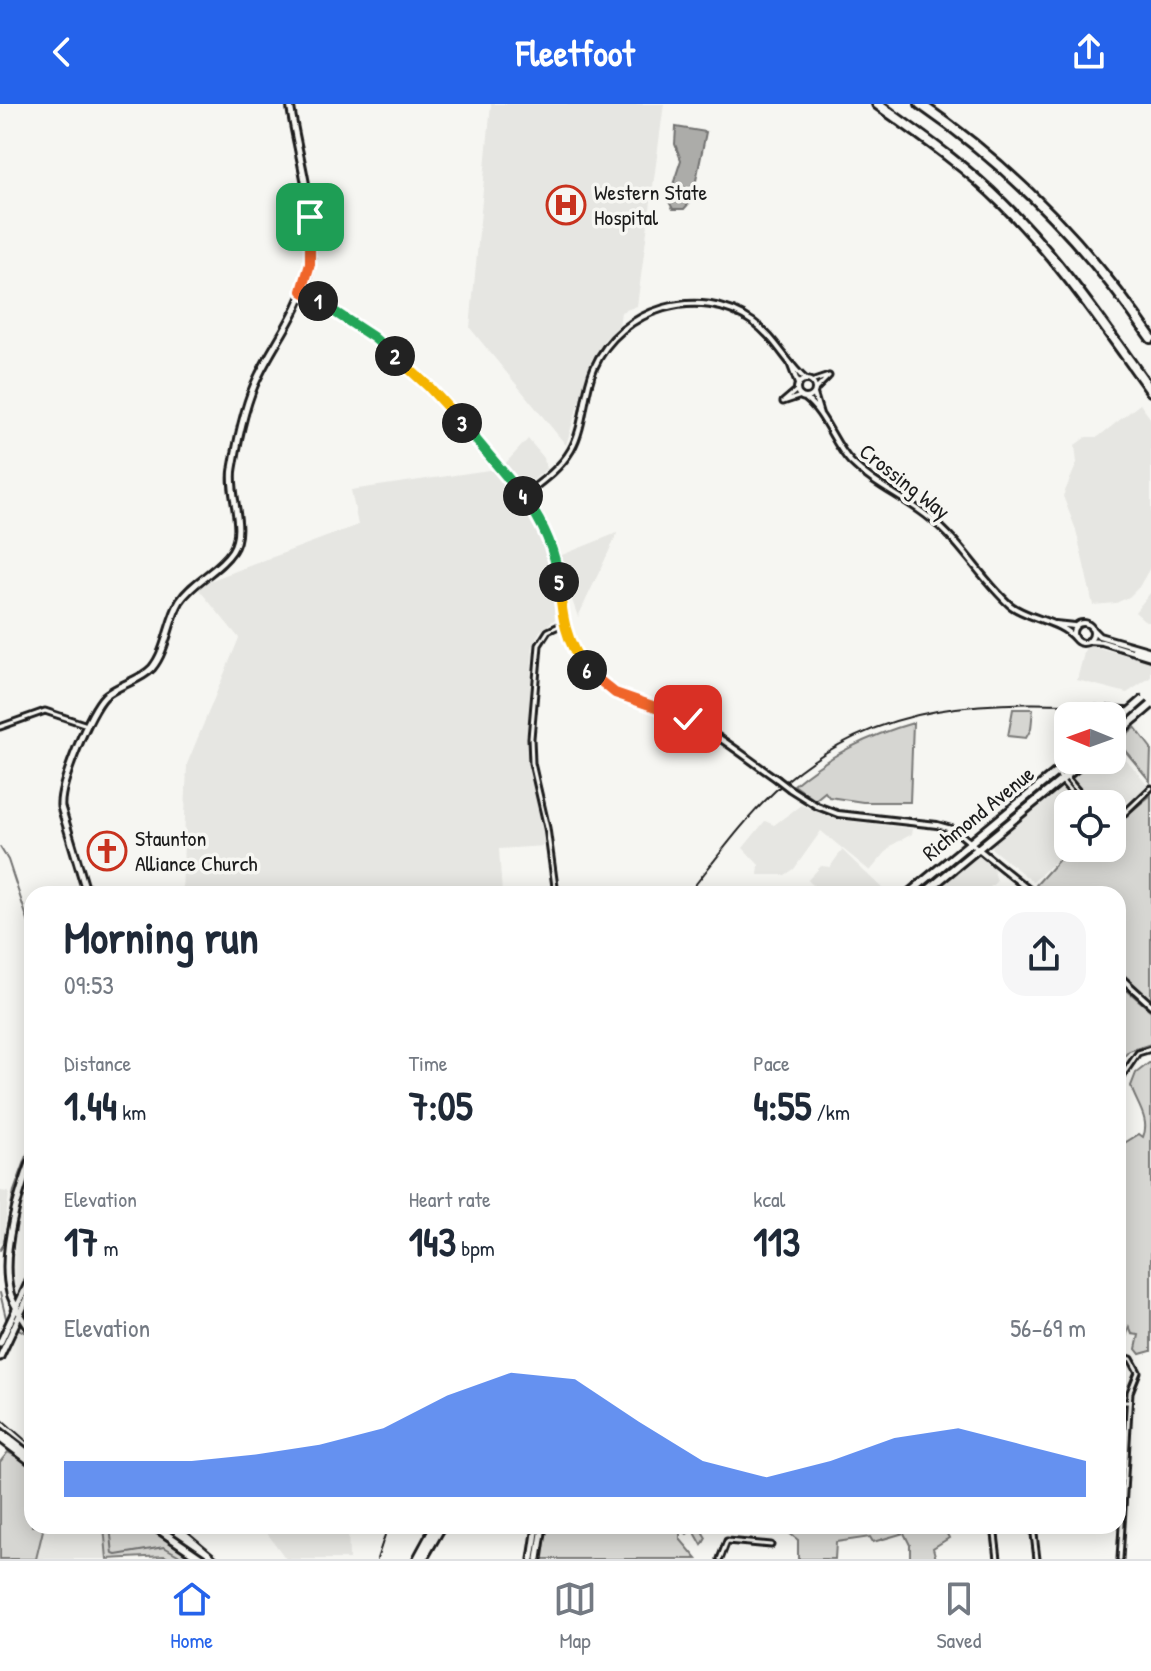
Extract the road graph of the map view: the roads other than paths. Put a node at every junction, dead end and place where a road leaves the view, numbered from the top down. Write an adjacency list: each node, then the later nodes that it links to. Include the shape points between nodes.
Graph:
1 (290, 104): 4 (main road, via 311,226 309,271)
2 (877, 104): 10 (highway, via 962,167 1017,218)
3 (920, 104): 5 (highway, via 975,144 1053,216)
4 (302, 291): 13 (street, via 373,337 416,375); 25 (main road, via 258,376 247,412 232,473 235,546 183,597 153,666 107,695)
5 (1151, 336)
6 (789, 360): 7 (street, Crossing Way); 8 (street, Crossing Way); 13 (street, Crossing Way, via 763,330 719,307 688,304 639,318 611,341 596,364 577,435 565,458)
7 (809, 381): 8 (street); 9 (street, Crossing Way); 9 (street, via 829,376)
8 (798, 387): 11 (street, Crossing Way); 11 (street, via 783,402)
9 (814, 391): 11 (street); 12 (street, Crossing Way)
10 (1151, 391)
11 (803, 397): 12 (street, Crossing Way)
12 (820, 414): 15 (street, Crossing Way, via 845,455 867,476 931,518 1015,608)
13 (523, 496): 14 (street, via 552,547)
14 (563, 624): 36 (street, bridge, via 579,659 605,687 694,723 812,804 834,813 945,826); 39 (street, via 548,631 539,645 531,735)
15 (1053, 624): 16 (street, Crossing Way); 18 (street, Crossing Way)
16 (1077, 625): 17 (street); 18 (street)
17 (1091, 628): 19 (street); 20 (street)
18 (1075, 639): 19 (street)
19 (1088, 641): 20 (street)
20 (1127, 647): 21 (street)
21 (1151, 654)
22 (1148, 696): 24 (main road, bridge)
23 (1151, 705): 26 (main road, bridge)
24 (1126, 714)
25 (88, 725): 27 (street, via 45,711); 38 (main road, via 60,803)
26 (1126, 726)
27 (0, 727)
28 (1054, 773): 36 (main road, Richmond Avenue)
29 (1060, 774): 31 (street)
30 (1069, 774): 31 (main road, Richmond Avenue)
31 (1064, 778): 33 (street); 34 (street); 37 (main road, Richmond Avenue)
32 (1151, 788): 35 (street)
33 (1072, 790)
34 (1076, 790)
35 (1126, 809)
36 (972, 841): 37 (street); 40 (main road, Richmond Avenue)
37 (979, 848): 41 (main road, Richmond Avenue); 42 (street)
38 (85, 886)
39 (555, 886)
40 (918, 886)
41 (933, 886)
42 (1024, 886)
43 (1126, 982): 44 (street)
44 (1151, 1005)
45 (1151, 1049): 46 (street, via 1138,1053)
46 (1126, 1070)
47 (24, 1180): 49 (main road, via 8,1248)
48 (24, 1292): 50 (main road)
49 (10, 1295): 50 (main road); 52 (main road)
50 (22, 1296): 52 (main road)
51 (24, 1308): 52 (main road)
52 (20, 1317): 53 (main road); 54 (main road); 54 (main road)
53 (24, 1322)
54 (11, 1329): 55 (main road); 56 (main road)
55 (0, 1343)
56 (0, 1357)
57 (1126, 1357): 58 (street, via 1137,1370)
58 (1129, 1402): 61 (street)
59 (0, 1435): 60 (main road)
60 (24, 1453)
61 (1126, 1454)
62 (167, 1534): 72 (main road)
63 (173, 1534): 72 (main road)
64 (431, 1534): 73 (main road)
65 (437, 1534): 74 (main road)
66 (537, 1534): 75 (main road)
67 (541, 1534): 75 (main road)
68 (995, 1534): 77 (street)
69 (1034, 1534): 78 (street)
70 (1121, 1534): 79 (street)
71 (771, 1545): 76 (street, via 727,1541)
72 (204, 1559)
73 (417, 1559)
74 (423, 1559)
75 (535, 1559)
76 (720, 1559)
77 (998, 1559)
78 (1037, 1559)
79 (1120, 1559)

